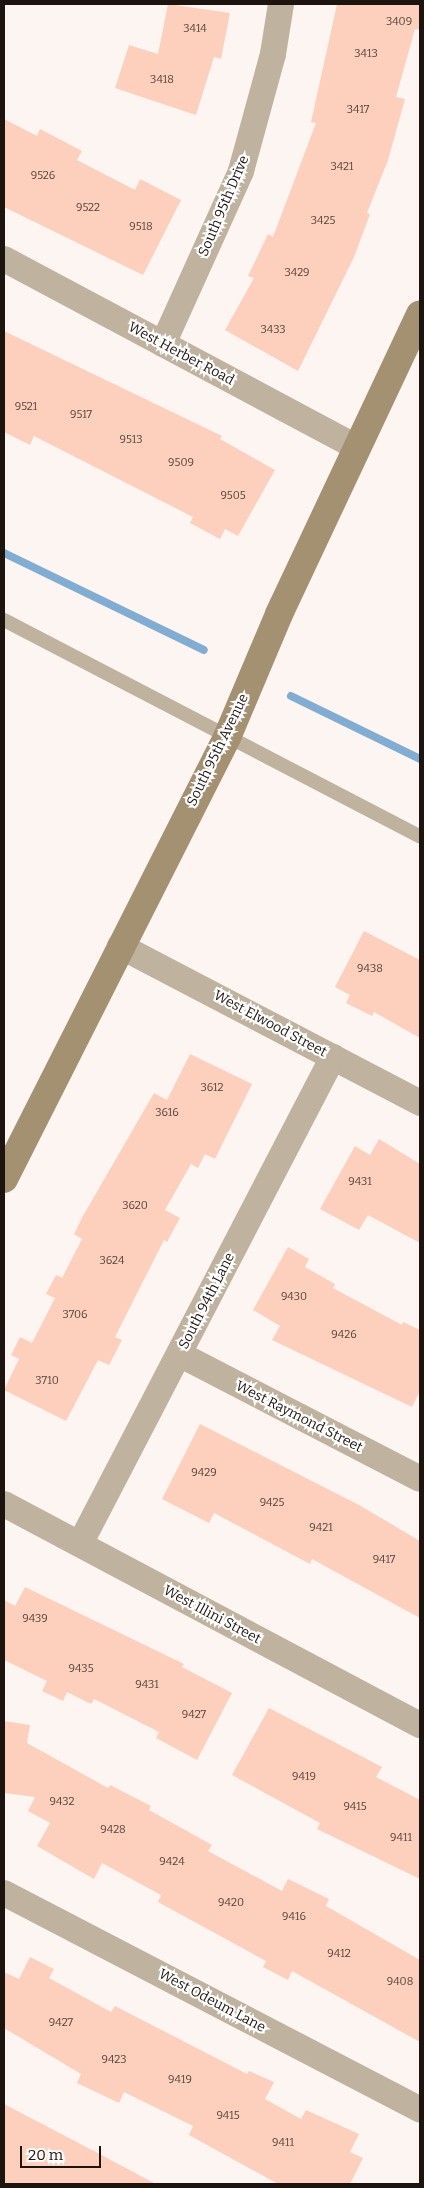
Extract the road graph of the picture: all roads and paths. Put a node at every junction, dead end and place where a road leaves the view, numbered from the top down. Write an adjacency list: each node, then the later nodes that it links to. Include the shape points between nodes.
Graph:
1 (281, 4): 4 (street, South 95th Drive, via 274,54 241,171)
2 (4, 259): 4 (street, West Herber Road)
3 (420, 315): 5 (street, South 95th Avenue)
4 (163, 344): 5 (street, West Herber Road)
5 (358, 448): 7 (street, South 95th Avenue)
6 (4, 620): 7 (lane)
7 (228, 735): 8 (lane); 9 (street, South 95th Avenue)
8 (420, 837)
9 (120, 946): 10 (street, West Elwood Street); 12 (street, South 95th Avenue)
10 (333, 1057): 11 (street, West Elwood Street); 13 (street, South 94th Lane)
11 (420, 1103)
12 (4, 1180)
13 (179, 1354): 14 (street, West Raymond Street); 16 (street, South 94th Lane)
14 (420, 1479)
15 (4, 1504): 16 (street, West Illini Street)
16 (80, 1544): 17 (street, West Illini Street)
17 (420, 1725)
18 (4, 1892): 19 (street, West Odeum Lane)
19 (420, 2110)

